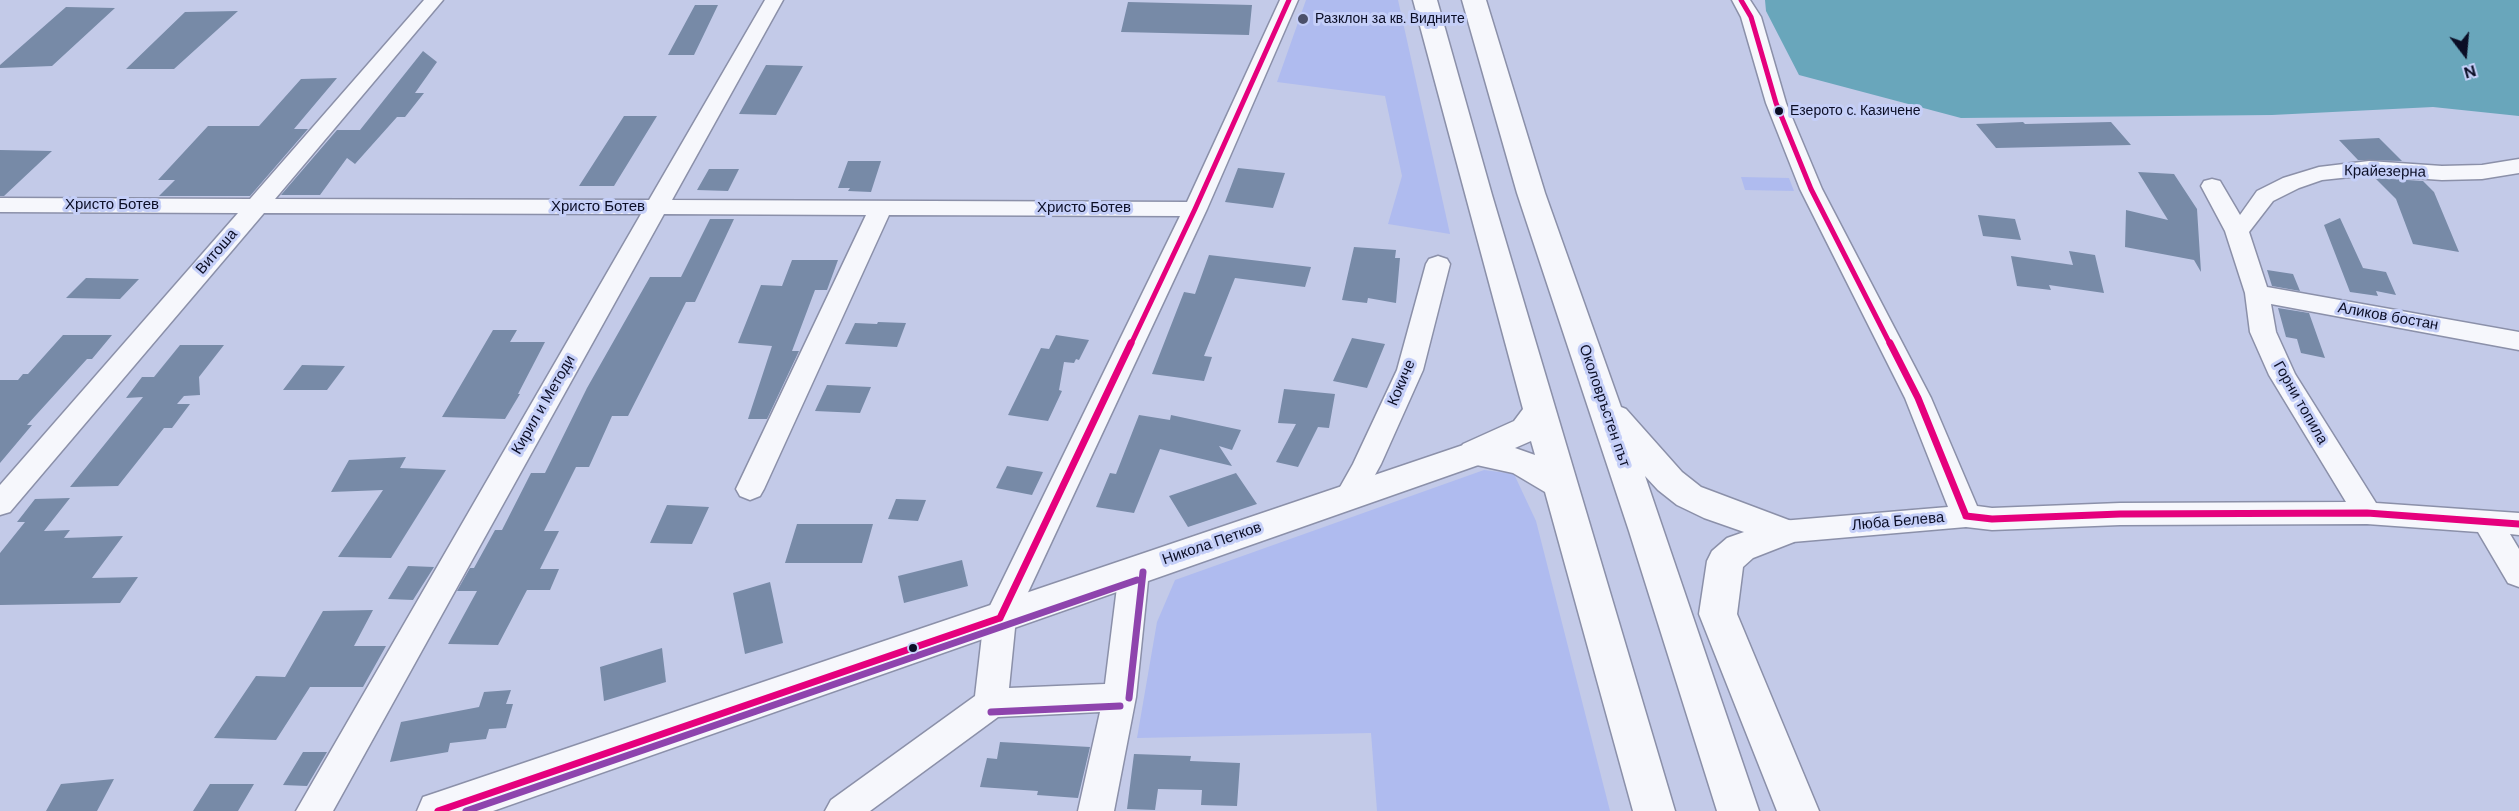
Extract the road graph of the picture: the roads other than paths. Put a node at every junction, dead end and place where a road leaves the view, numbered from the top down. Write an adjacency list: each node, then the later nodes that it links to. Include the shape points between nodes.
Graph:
1 (434, 0): 10 (street, Витоша)
2 (774, 0): 11 (street, Кирил и Методи)
3 (1289, 0): 13 (street)
4 (1425, 0): 19 (main road)
5 (1474, 0): 18 (main road, Околовръстен път, via 1531,193)
6 (1741, 0): 26 (street, via 1751,18 1776,103 1811,189 1918,398)
7 (2519, 166): 14 (street, Крайезерна, via 2473,172 2369,168 2319,174 2265,196)
8 (2212, 186): 14 (street, Горни топила)
9 (0, 205): 10 (street, Христо Ботев)
10 (256, 206): 11 (street, Христо Ботев); 24 (street, Витоша)
11 (656, 207): 12 (street, Христо Ботев); 35 (street, Кирил и Методи)
12 (881, 207): 13 (street, Христо Ботев); 22 (street)
13 (1195, 209): 32 (street)
14 (2237, 231): 16 (street, Горни топила)
15 (1438, 264): 23 (street, Кокиче, via 1410,370)
16 (2257, 293): 17 (street, Аликов бостан); 25 (street, Горни топила, via 2263,332 2282,375)
17 (2519, 341)
18 (1603, 404): 29 (main road, via 1670,481 1689,496); 40 (main road, Околовръстен път)
19 (1540, 410): 20 (main road, Никола Петков, via 1526,429); 21 (main road)
20 (1475, 453): 21 (main road, via 1525,464); 23 (main road, Никола Петков)
21 (1563, 486): 39 (main road)
22 (750, 489)
23 (1349, 496): 30 (main road, Никола Петков)
24 (0, 504)
25 (2367, 513): 26 (street, Люба Белева, via 1992,519); 27 (street, Люба Белева)
26 (1966, 516): 29 (street, Люба Белева)
27 (2486, 520): 28 (street, Люба Белева); 31 (street)
28 (2519, 524)
29 (1781, 532): 41 (main road, via 1740,548 1725,561 1718,614)
30 (1134, 571): 32 (main road, Никола Петков); 33 (street)
31 (2519, 575)
32 (1000, 618): 34 (street); 36 (main road, Никола Петков)
33 (1119, 697): 34 (street); 38 (street)
34 (991, 703): 37 (street)
35 (314, 811)
36 (438, 811)
37 (843, 811)
38 (1096, 811)
39 (1654, 811)
40 (1738, 811)
41 (1798, 811)

